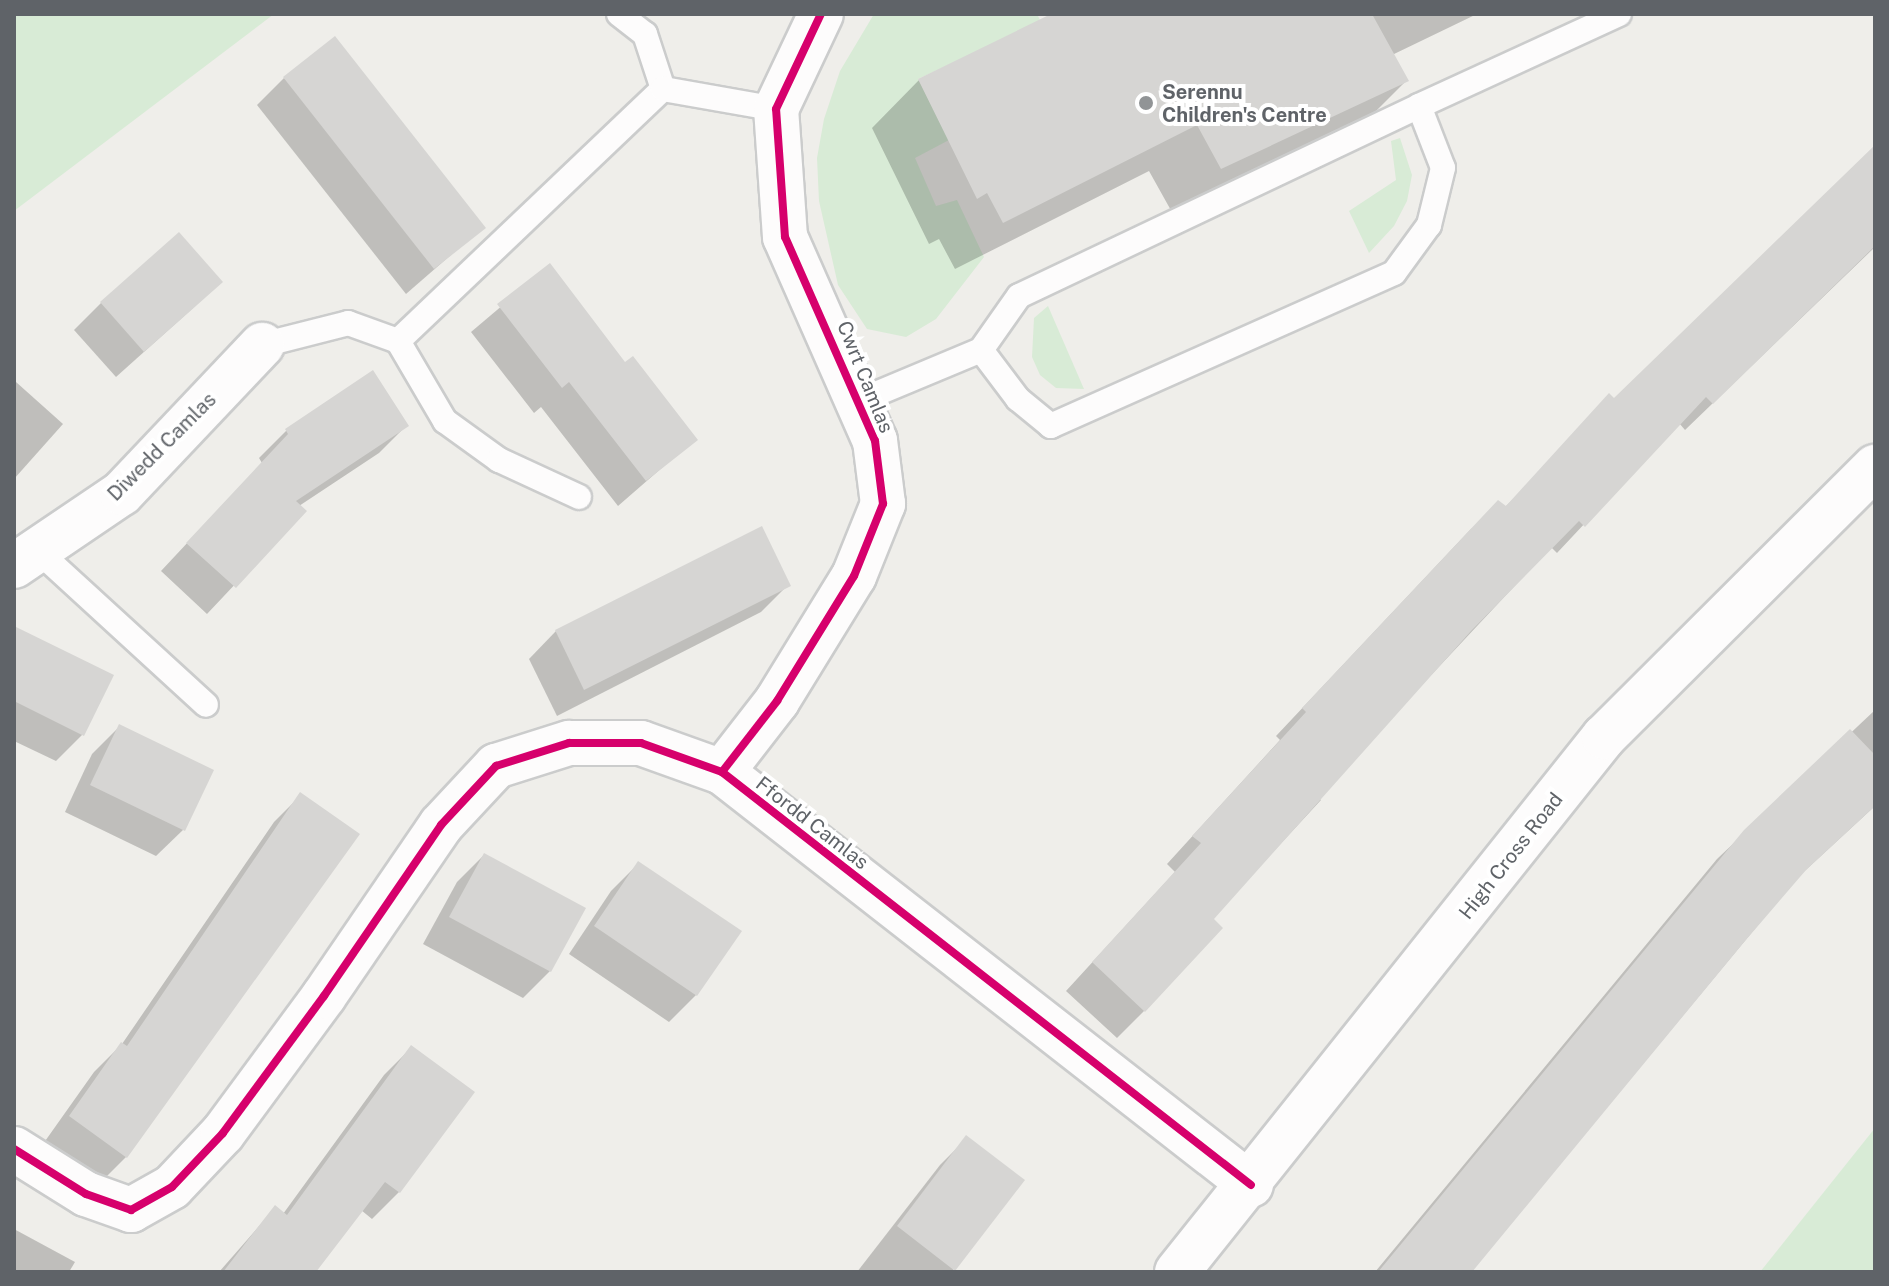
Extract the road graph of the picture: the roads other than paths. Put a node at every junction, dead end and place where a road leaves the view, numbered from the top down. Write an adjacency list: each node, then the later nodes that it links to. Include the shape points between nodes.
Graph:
1 (619, 14): 4 (lane)
2 (821, 14): 7 (street, Cwrt Camlas)
3 (1619, 14): 6 (lane)
4 (647, 24): 5 (lane)
5 (663, 89): 7 (lane); 8 (lane)
6 (1419, 106): 10 (lane, via 1019,296); 10 (lane, via 1443,168 1429,225 1394,273 1051,426 1018,399)
7 (776, 109): 11 (street, Cwrt Camlas, via 785,237)
8 (398, 341): 9 (lane, via 348,323); 13 (lane, via 445,421 499,460)
9 (262, 345): 14 (street, Diwedd Camlas, via 122,493)
10 (981, 350): 11 (lane)
11 (859, 401): 16 (street, Cwrt Camlas, via 875,441 883,504 854,576 777,701)
12 (1875, 467): 18 (street, High Cross Road, via 1604,737)
13 (579, 497)
14 (26, 558): 15 (lane)
15 (206, 705)
16 (722, 772): 17 (street, Ffordd Camlas, via 641,743 569,743 496,766 441,825 223,1133 172,1187 131,1210 86,1194); 18 (street, Ffordd Camlas)
17 (14, 1149)
18 (1251, 1185): 19 (street, High Cross Road)
19 (1177, 1272)

